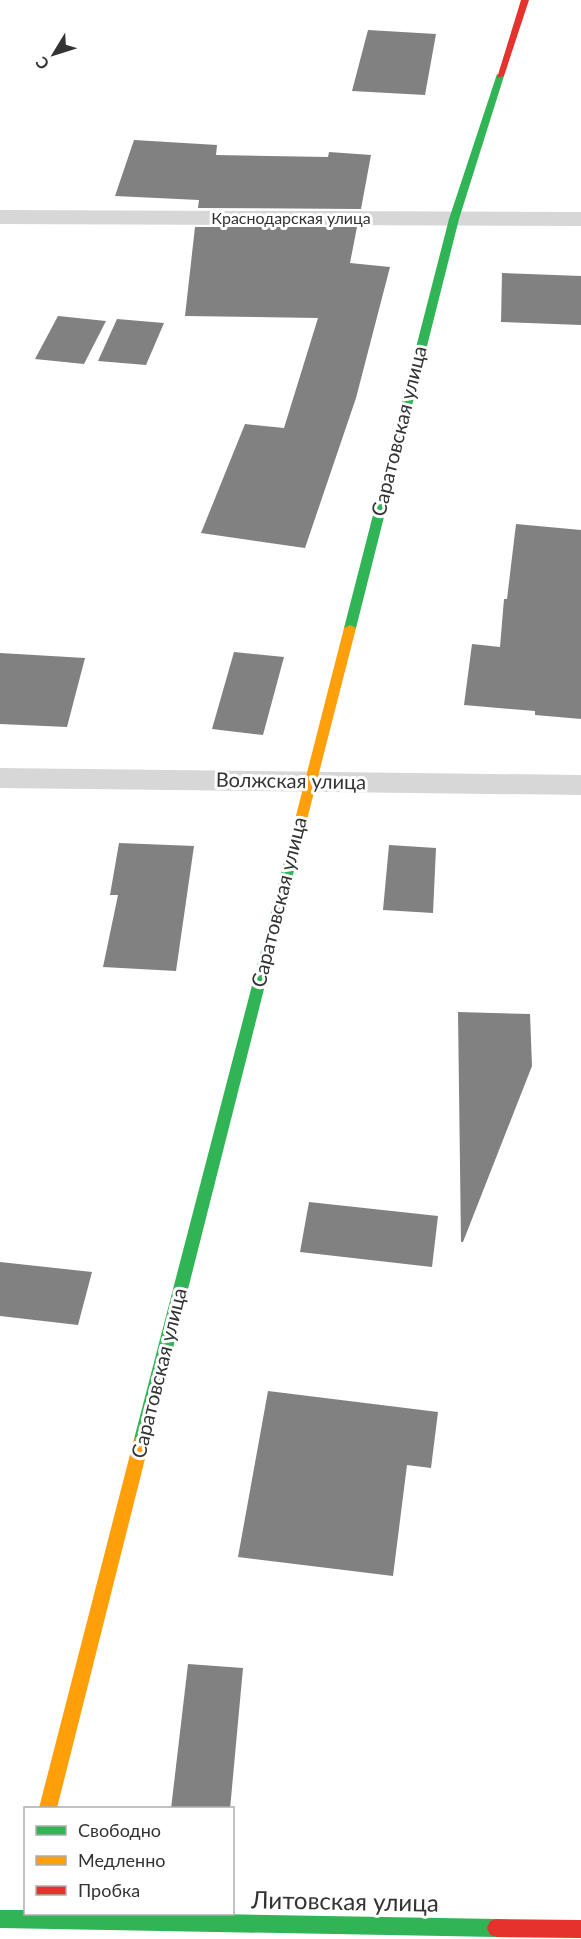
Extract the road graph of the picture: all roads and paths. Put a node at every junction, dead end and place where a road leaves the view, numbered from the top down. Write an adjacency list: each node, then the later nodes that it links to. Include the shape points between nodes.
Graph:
1 (525, 0): 3 (street, Саратовская улица)
2 (0, 217): 3 (street, Краснодарская улица)
3 (454, 219): 4 (street, Краснодарская улица); 6 (street, Саратовская улица)
4 (581, 219)
5 (0, 778): 6 (street, Волжская улица)
6 (310, 782): 7 (street, Волжская улица); 8 (street, Саратовская улица)
7 (581, 785)
8 (49, 1807)
9 (15, 1918): 10 (street, Литовская улица)
10 (581, 1929)

